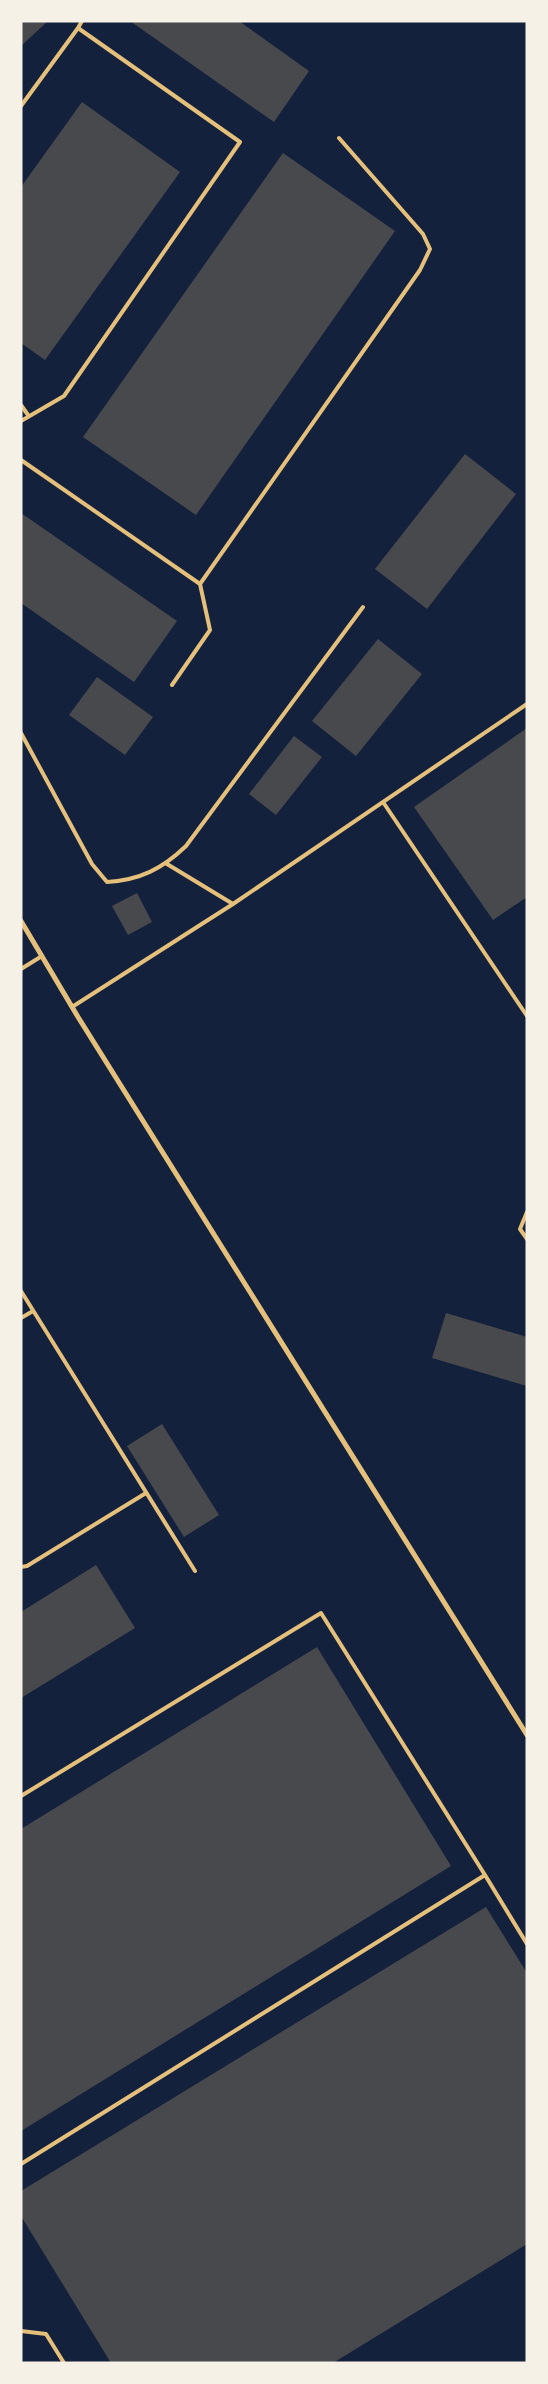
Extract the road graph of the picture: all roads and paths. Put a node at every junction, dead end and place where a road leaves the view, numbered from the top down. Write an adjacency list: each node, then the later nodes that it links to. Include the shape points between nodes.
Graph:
1 (82, 21): 2 (lane)
2 (78, 28): 3 (lane); 6 (lane, via 240,142 64,396)
3 (21, 106)
4 (339, 138): 9 (lane, via 423,234 430,249 420,270)
5 (21, 405): 6 (lane)
6 (28, 415): 7 (lane)
7 (21, 421)
8 (21, 460): 9 (lane)
9 (200, 584): 11 (lane, via 210,630)
10 (363, 607): 15 (lane, via 186,846)
11 (172, 685)
12 (527, 704): 14 (lane)
13 (21, 733): 15 (lane, via 92,864 107,882 129,881)
14 (382, 802): 16 (lane); 21 (lane)
15 (167, 864): 16 (lane)
16 (233, 904): 20 (lane)
17 (21, 922): 18 (street)
18 (42, 956): 19 (lane); 20 (street)
19 (21, 969)
20 (72, 1007): 30 (street)
21 (527, 1016)
22 (527, 1212): 23 (lane, via 520,1229)
23 (527, 1239)
24 (21, 1291): 25 (lane)
25 (33, 1311): 26 (lane); 27 (lane)
26 (21, 1318)
27 (146, 1493): 28 (lane); 29 (lane)
28 (21, 1567)
29 (195, 1571)
30 (527, 1735)
31 (21, 1796): 32 (lane, via 321,1613)
32 (485, 1875): 33 (lane); 34 (lane)
33 (527, 1944)
34 (21, 2164)
35 (21, 2331): 36 (lane, via 46,2334)
36 (64, 2363)

